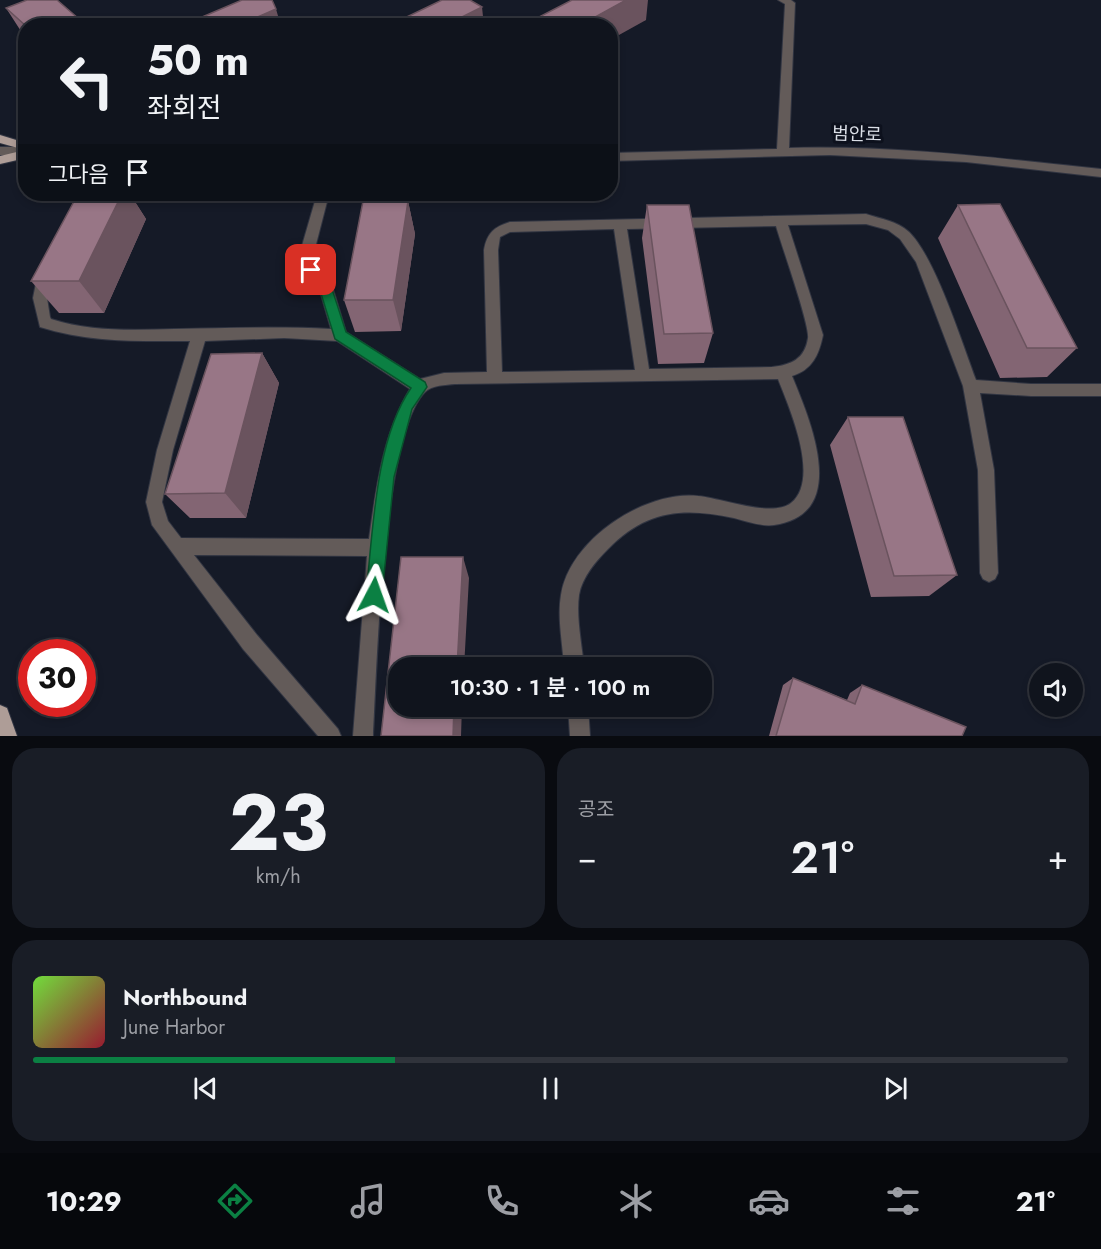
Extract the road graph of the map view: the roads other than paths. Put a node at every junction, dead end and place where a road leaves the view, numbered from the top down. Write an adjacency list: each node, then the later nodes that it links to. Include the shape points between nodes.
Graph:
1 (783, 0): 6 (street, via 790,3)
2 (0, 139): 3 (main road)
3 (18, 147)
4 (0, 151): 5 (street)
5 (18, 151)
6 (783, 152): 8 (street, 범안로); 10 (street, 범안로, via 931,155)
7 (18, 153): 9 (main road)
8 (618, 156)
9 (0, 159)
10 (1101, 173)
11 (320, 201): 16 (street, via 306,256 326,289)
12 (781, 222): 13 (street); 17 (street, via 816,335 813,353 798,368); 20 (street, via 866,219 887,224 905,236 922,261)
13 (620, 225): 18 (street); 19 (street, via 510,227 493,236)
14 (50, 262): 15 (street, via 41,283 39,308 45,323 88,334)
15 (199, 335): 16 (street); 23 (street, via 154,502 161,525)
16 (340, 335): 21 (street)
17 (783, 373): 18 (street); 26 (street, via 803,423 813,472 809,495 794,510 774,517 689,503 653,509 618,528 589,559 572,586)
18 (643, 376): 19 (street)
19 (495, 378): 21 (street, via 436,380)
20 (971, 386): 22 (street); 25 (street, via 986,470)
21 (420, 387): 24 (street, via 406,407 396,440)
22 (1101, 390)
23 (177, 546): 24 (street); 30 (street, via 250,642)
24 (378, 548): 31 (street)
25 (989, 573)
26 (573, 657)
27 (0, 715): 29 (main road)
28 (579, 717): 32 (street)
29 (7, 736)
30 (331, 736)
31 (363, 736)
32 (580, 736)

